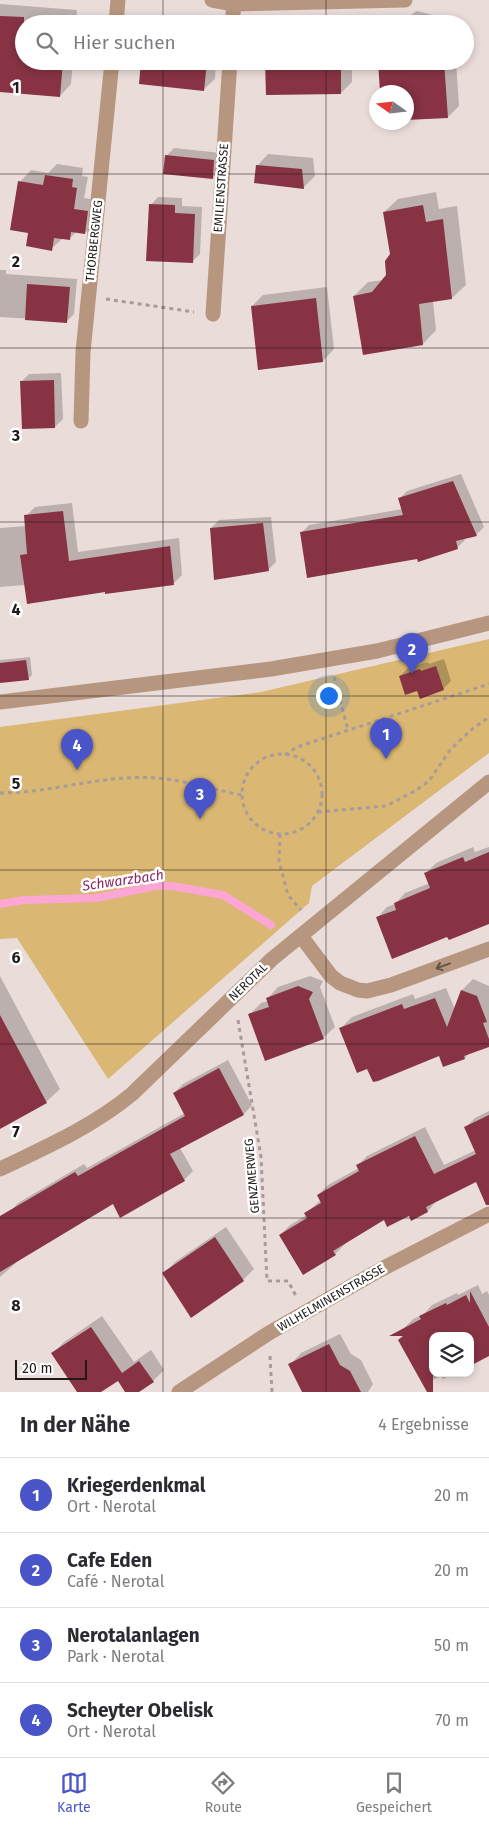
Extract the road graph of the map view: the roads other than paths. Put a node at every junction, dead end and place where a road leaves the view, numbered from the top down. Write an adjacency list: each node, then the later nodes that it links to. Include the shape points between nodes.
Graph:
1 (118, 0): 5 (street)
2 (212, 0): 4 (street)
3 (405, 0): 4 (street)
4 (234, 4): 6 (street)
5 (117, 15)
6 (233, 15)
7 (111, 70): 10 (street, THORBERGWEG, via 83,352)
8 (229, 70): 9 (street, EMILIENSTRASSE)
9 (213, 314)
10 (81, 420)
11 (489, 624): 12 (street, via 377,651 271,669)
12 (0, 702)
13 (489, 782): 14 (street, NEROTAL)
14 (301, 936): 15 (street, one-way to 14, via 391,986 368,991 340,983 331,976); 16 (street, NEROTAL, via 272,959 113,1110 84,1128)
15 (489, 949)
16 (0, 1169)
17 (489, 1214): 18 (street, WILHELMINENSTRASSE, via 378,1270 269,1333)
18 (179, 1392)

